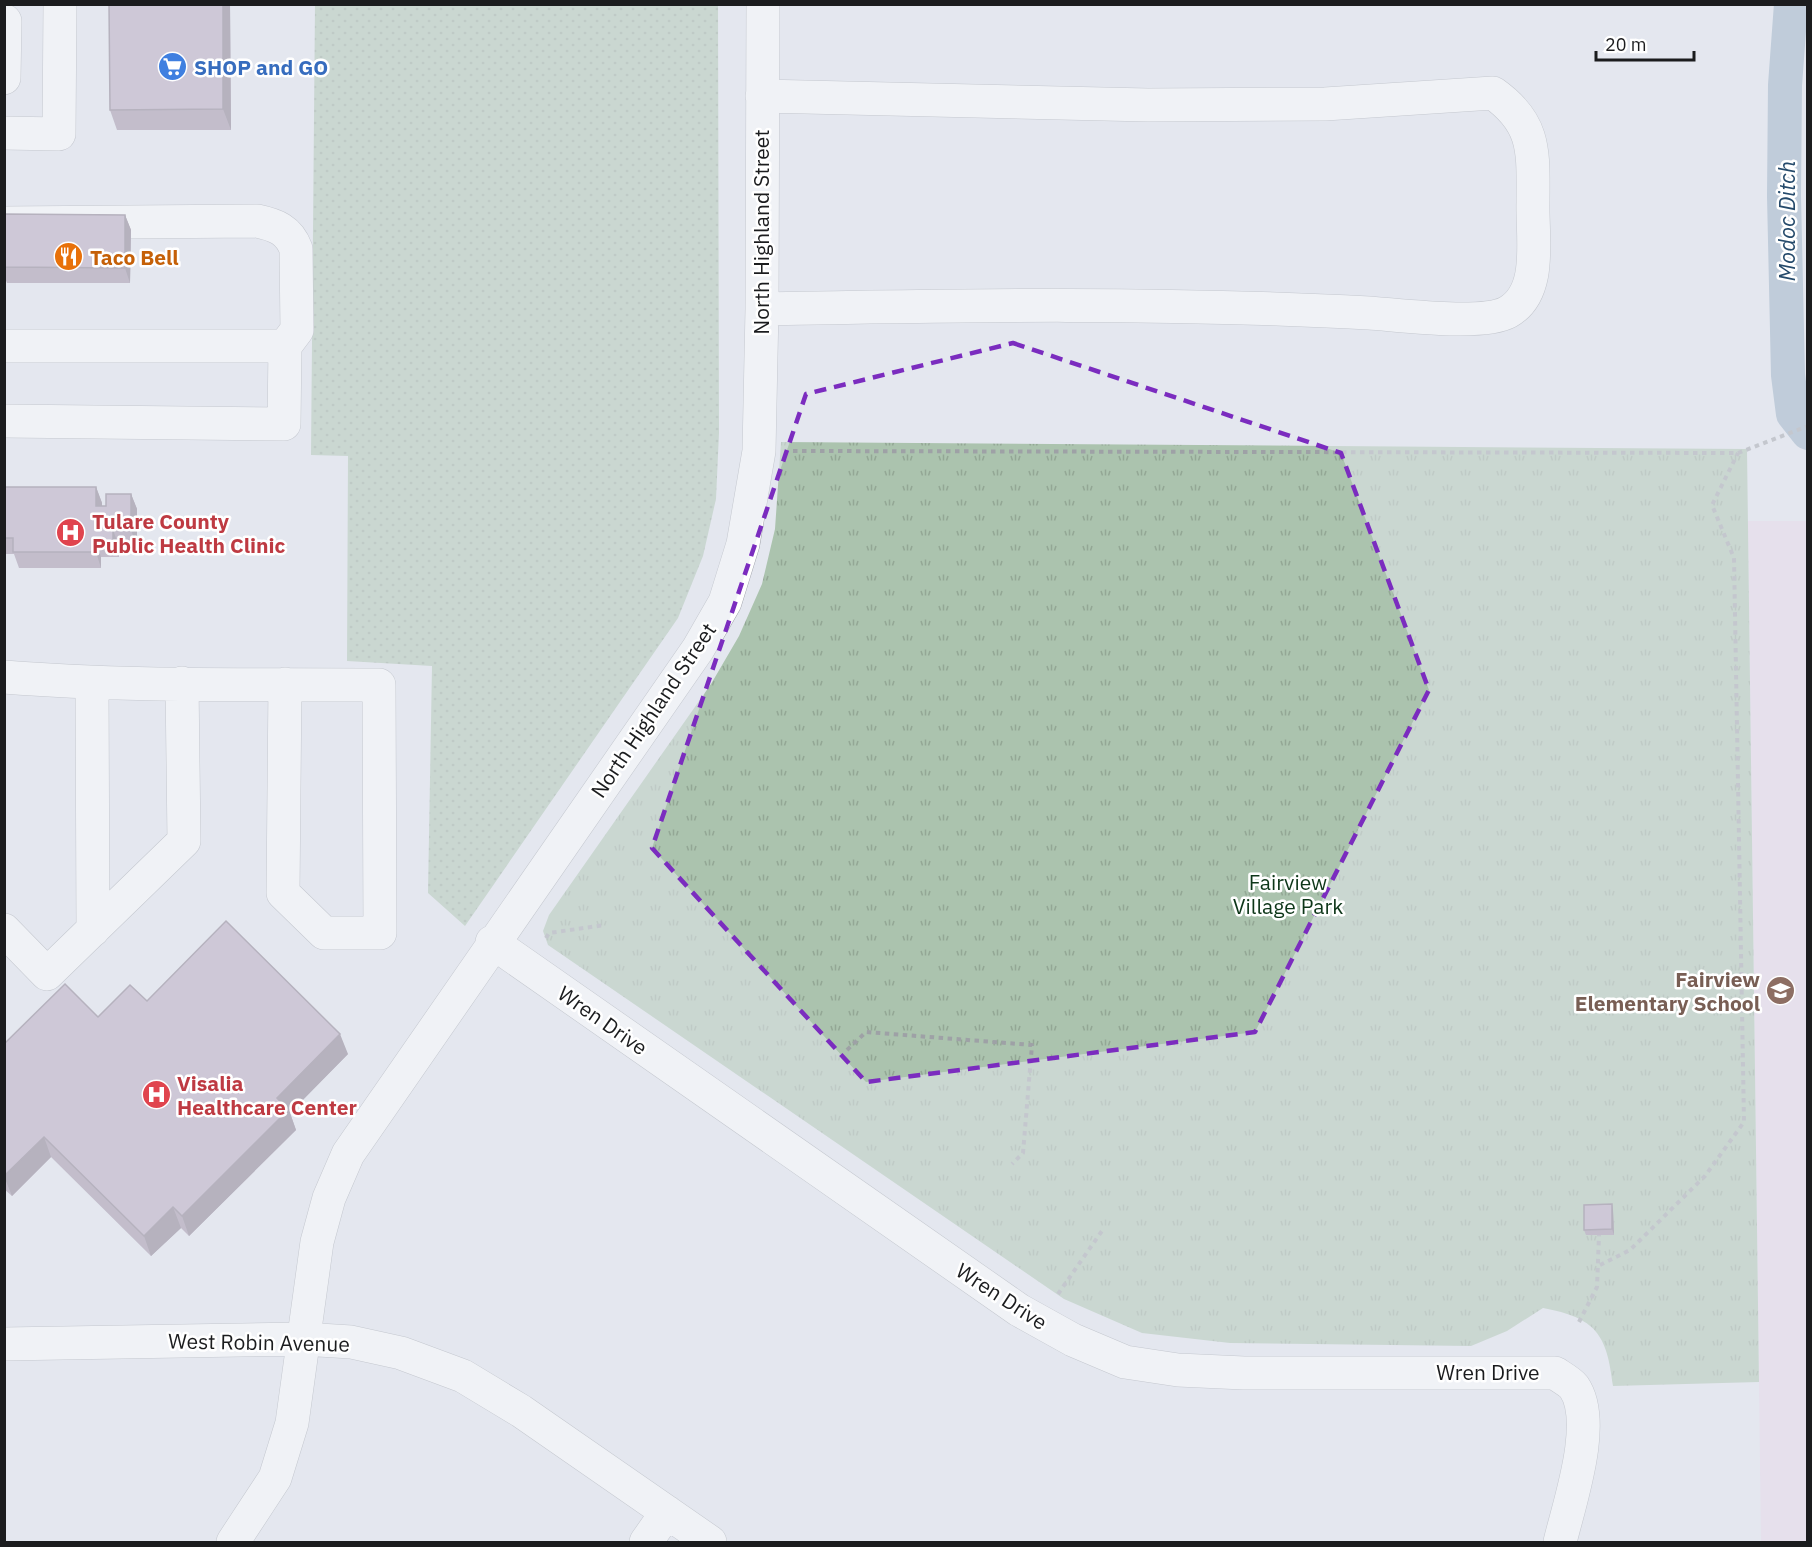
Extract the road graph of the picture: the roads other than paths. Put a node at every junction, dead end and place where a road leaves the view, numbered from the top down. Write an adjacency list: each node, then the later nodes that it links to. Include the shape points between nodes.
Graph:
1 (20, 4): 4 (street)
2 (60, 4): 7 (street, via 59,134)
3 (763, 4): 6 (street, North Highland Street)
4 (5, 21): 5 (street)
5 (4, 78)
6 (762, 96): 9 (street, North Highland Street); 9 (street, via 1160,105 1325,104 1493,93 1513,107 1529,133 1533,178 1532,277 1525,299 1506,314 1471,318 1263,307 1014,304)
7 (4, 133)
8 (4, 223): 11 (street, via 257,221 276,225 292,237 296,249 297,330)
9 (762, 309): 19 (street, North Highland Street, via 759,451 743,544 725,602 698,649)
10 (4, 346): 11 (street)
11 (285, 346): 12 (street, via 284,424)
12 (4, 421)
13 (4, 676): 15 (street)
14 (182, 683): 15 (street); 16 (street); 18 (street, via 184,841)
15 (92, 684): 18 (street)
16 (285, 684): 16 (street, via 379,685 380,933 324,933 283,893)
17 (4, 930): 18 (street, via 47,974)
18 (93, 930)
19 (492, 942): 20 (street, North Highland Street, via 348,1154 329,1198 317,1242); 26 (street, Wren Drive, via 990,1290 1073,1340 1125,1362 1178,1370 1244,1373 1556,1373 1574,1387 1583,1412 1581,1449)
20 (303, 1339): 21 (street, West Robin Avenue); 22 (street, West Robin Avenue, via 351,1342 401,1353 463,1376 521,1411); 23 (street, North Highland Street, via 292,1423 275,1478)
21 (4, 1344)
22 (667, 1512): 24 (street); 25 (street, West Robin Avenue)
23 (233, 1542)
24 (646, 1542)
25 (710, 1542)
26 (1560, 1542)

